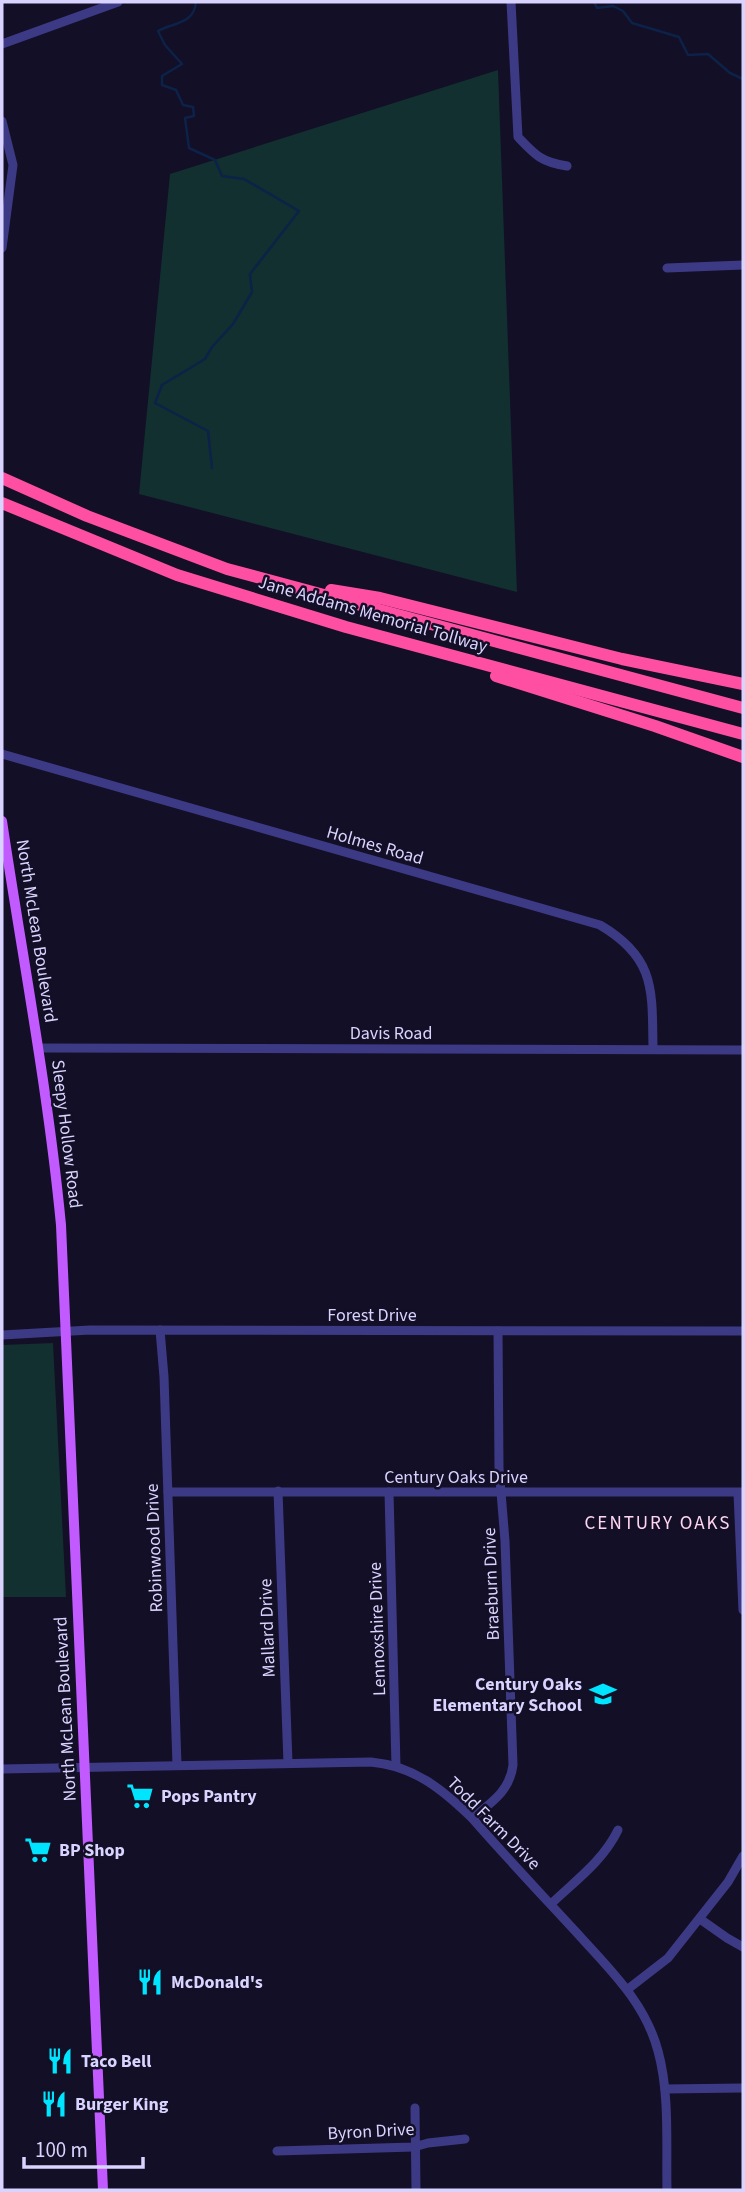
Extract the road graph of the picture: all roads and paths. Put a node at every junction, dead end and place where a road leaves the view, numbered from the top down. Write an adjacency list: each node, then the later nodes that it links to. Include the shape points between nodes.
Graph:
1 (118, 2): 3 (street)
2 (512, 2): 5 (street, via 518,136 548,163)
3 (2, 44)
4 (2, 121): 6 (street, via 13,165)
5 (567, 166)
6 (2, 248)
7 (743, 265): 8 (street)
8 (667, 268)
9 (2, 478): 11 (highway, Jane Addams Memorial Tollway, via 87,516)
10 (2, 503): 12 (highway, Jane Addams Memorial Tollway, via 177,575)
11 (255, 577): 13 (highway, via 380,598 622,659); 14 (highway, Jane Addams Memorial Tollway)
12 (346, 627): 15 (highway, Jane Addams Memorial Tollway); 17 (highway)
13 (743, 684)
14 (743, 708)
15 (743, 734)
16 (2, 754): 20 (street, Holmes Road, via 600,925 625,942 648,977)
17 (743, 757)
18 (2, 821): 19 (main road, North McLean Boulevard)
19 (38, 1048): 20 (street, Davis Road); 22 (main road, Sleepy Hollow Road)
20 (653, 1049): 21 (street, Davis Road)
21 (743, 1049)
22 (61, 1225): 26 (main road, North McLean Boulevard)
23 (160, 1330): 24 (street, Forest Drive); 26 (street, Forest Drive); 30 (street, Robinwood Drive)
24 (498, 1331): 25 (street, Forest Drive); 29 (street, Braeburn Drive)
25 (743, 1331)
26 (64, 1332): 27 (street, Forest Drive); 37 (main road, North McLean Boulevard)
27 (2, 1335)
28 (278, 1491): 30 (street, Century Oaks Drive); 31 (street, Century Oaks Drive); 34 (street, Mallard Drive)
29 (501, 1491): 31 (street, Century Oaks Drive); 32 (street, Century Oaks Drive); 39 (street, Braeburn Drive, via 513,1765 502,1794)
30 (168, 1492): 35 (street, Robinwood Drive)
31 (389, 1492): 36 (street, Lennoxshire Drive)
32 (741, 1492): 33 (street)
33 (743, 1610)
34 (288, 1763): 35 (street, Todd Farm Drive); 36 (street, Todd Farm Drive)
35 (177, 1765): 37 (street, Todd Farm Drive)
36 (396, 1766): 39 (street, Todd Farm Drive, via 425,1778)
37 (85, 1767): 38 (street, Todd Farm Drive); 52 (main road, North McLean Boulevard)
38 (2, 1769)
39 (472, 1818): 42 (street, Todd Farm Drive)
40 (618, 1830): 42 (street, via 597,1861)
41 (743, 1856): 43 (street)
42 (551, 1905): 45 (street, Todd Farm Drive)
43 (700, 1919): 44 (street); 45 (street, via 668,1958)
44 (743, 1947)
45 (628, 1989): 47 (street, Todd Farm Drive, via 654,2039)
46 (743, 2088): 47 (street)
47 (665, 2089): 54 (street, Todd Farm Drive)
48 (415, 2108): 50 (street)
49 (465, 2138): 50 (street, Byron Drive)
50 (414, 2147): 51 (street, Byron Drive); 53 (street)
51 (277, 2151)
52 (103, 2190)
53 (415, 2190)
54 (667, 2190)

